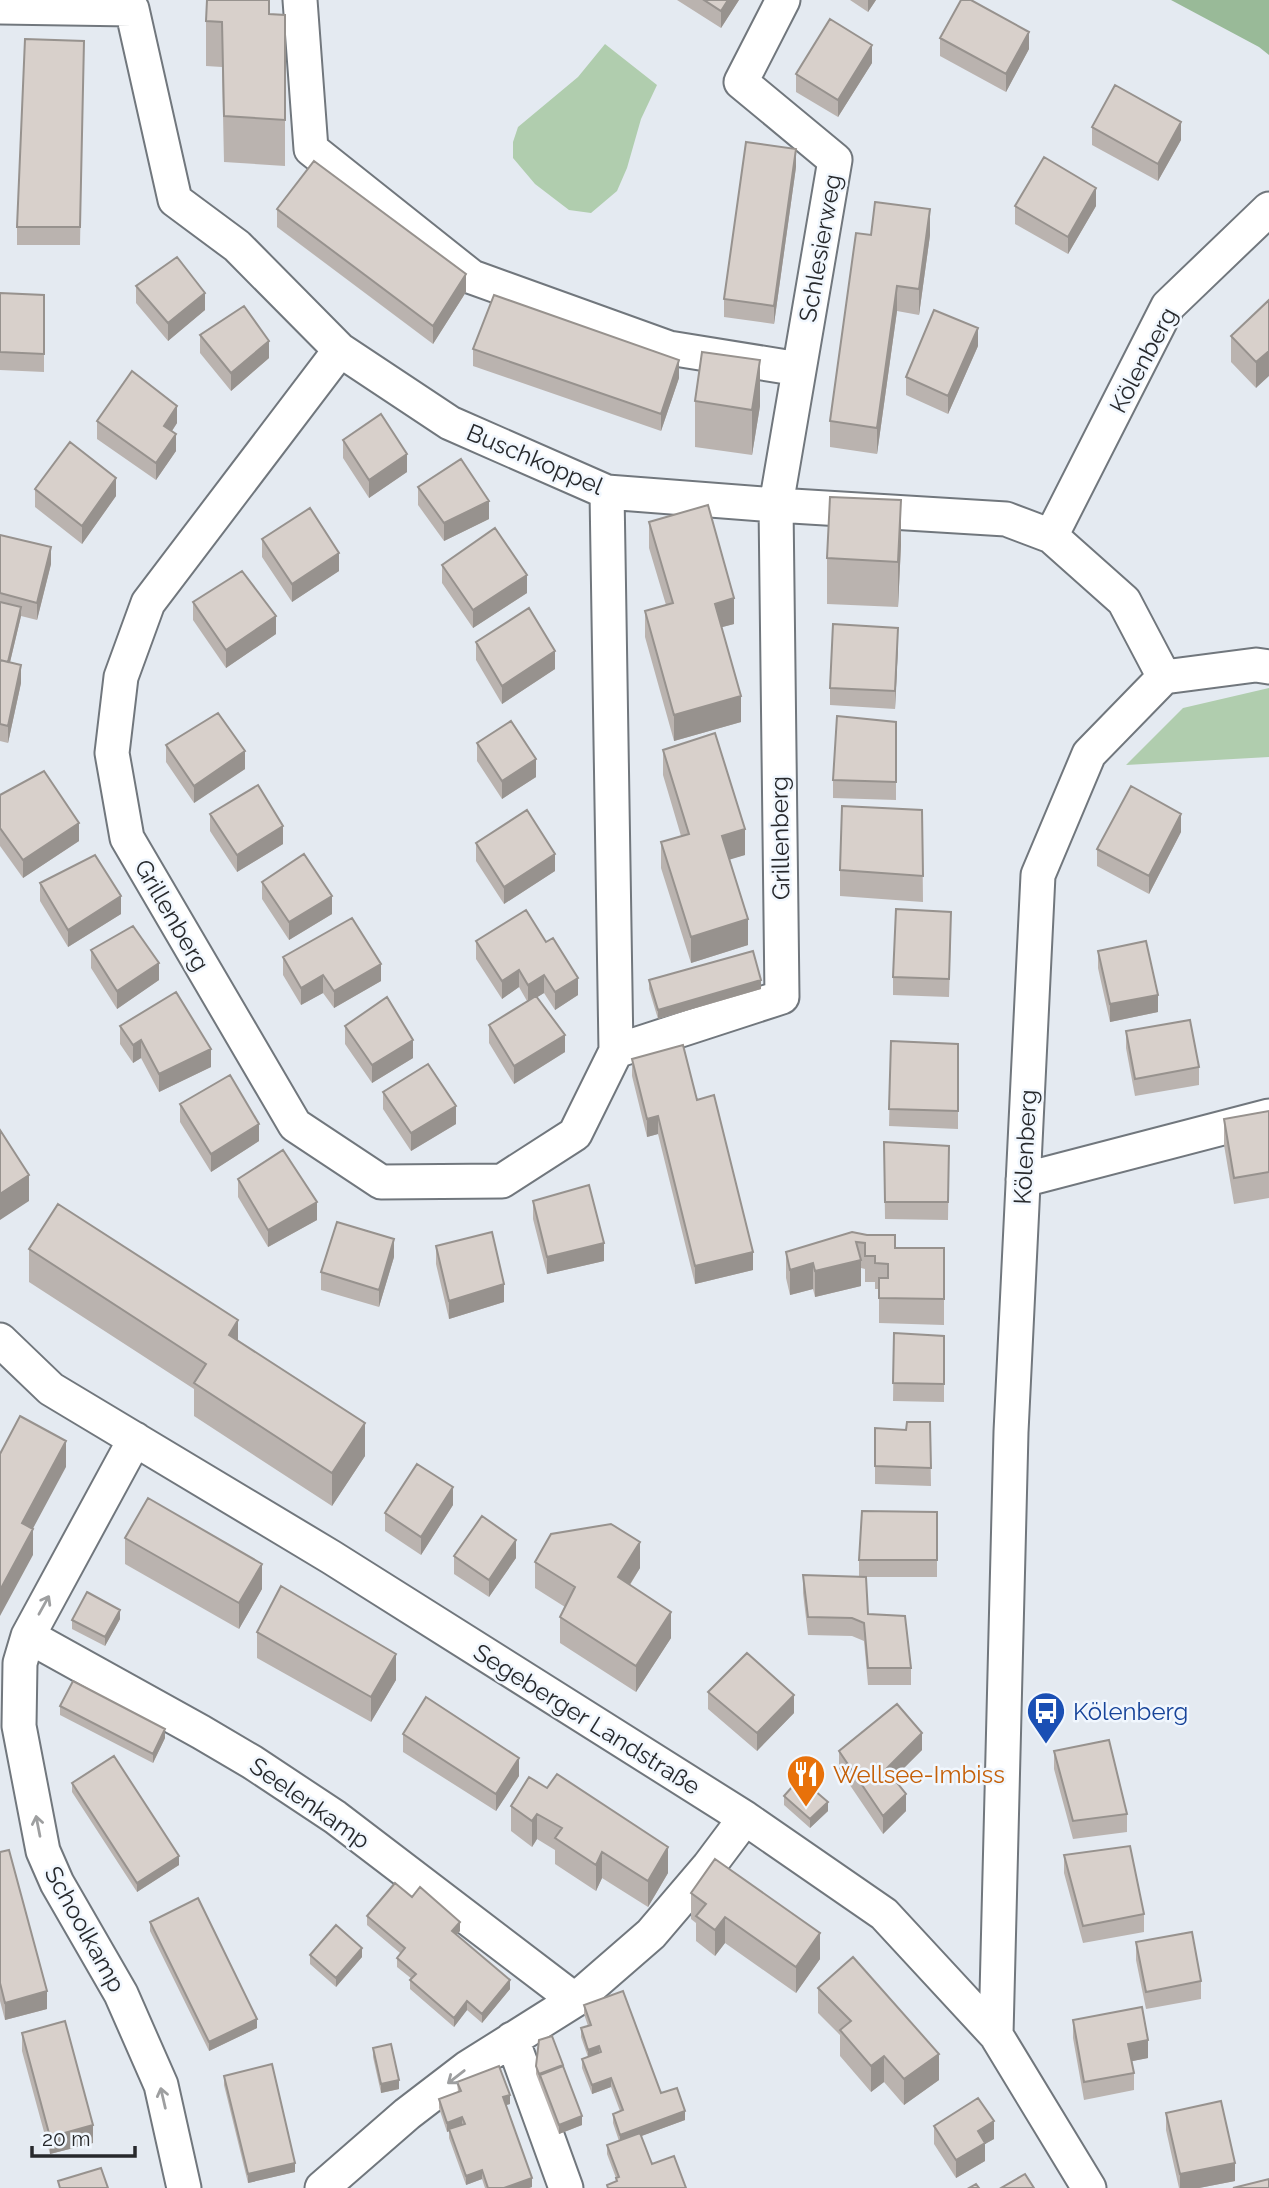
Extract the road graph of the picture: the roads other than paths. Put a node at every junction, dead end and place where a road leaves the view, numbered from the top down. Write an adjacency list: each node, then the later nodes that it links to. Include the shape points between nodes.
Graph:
1 (300, 0): 6 (street, via 312,149 472,277 669,348)
2 (783, 0): 6 (street, Schlesierweg, via 741,82 835,160)
3 (0, 7): 5 (street, Buschkoppel, via 132,9 175,200 237,246)
4 (1269, 209): 9 (street, Kölenberg, via 1168,306)
5 (340, 350): 7 (street, Buschkoppel, via 450,423); 12 (street, Grillenberg, via 149,603 121,677 112,753 127,838 295,1125 381,1182 502,1181 575,1134)
6 (799, 369): 8 (street, Schlesierweg)
7 (607, 492): 8 (street, Buschkoppel); 12 (street, Grillenberg)
8 (776, 505): 9 (street, Buschkoppel, via 1006,519); 12 (street, Grillenberg, via 782,997)
9 (1051, 536): 11 (street, Buschkoppel, via 1124,601)
10 (1269, 667): 11 (street)
11 (1164, 677): 14 (street, Kölenberg, via 1089,754 1038,875)
12 (616, 1051)
13 (1269, 1116): 14 (street)
14 (1023, 1180): 21 (street, Kölenberg, via 1011,1432)
15 (0, 1340): 16 (street, Segeberger Landstraße, via 51,1389)
16 (135, 1439): 17 (street, Schoolkamp, one-way to 16); 19 (street, Segeberger Landstraße)
17 (28, 1636): 18 (street, Schoolkamp); 20 (street, Seelenkamp, via 252,1762 335,1817)
18 (10, 1726): 23 (street, Schoolkamp, one-way to 18, via 160,2085 121,1994 43,1851)
19 (745, 1818): 20 (street, via 651,1934); 21 (street, Segeberger Landstraße, via 884,1914)
20 (575, 2000): 22 (street)
21 (996, 2035): 26 (street, Segeberger Landstraße)
22 (512, 2039): 24 (street, one-way to 24, via 427,2099); 25 (street)
23 (184, 2188)
24 (322, 2188)
25 (566, 2188)
26 (1088, 2188)

